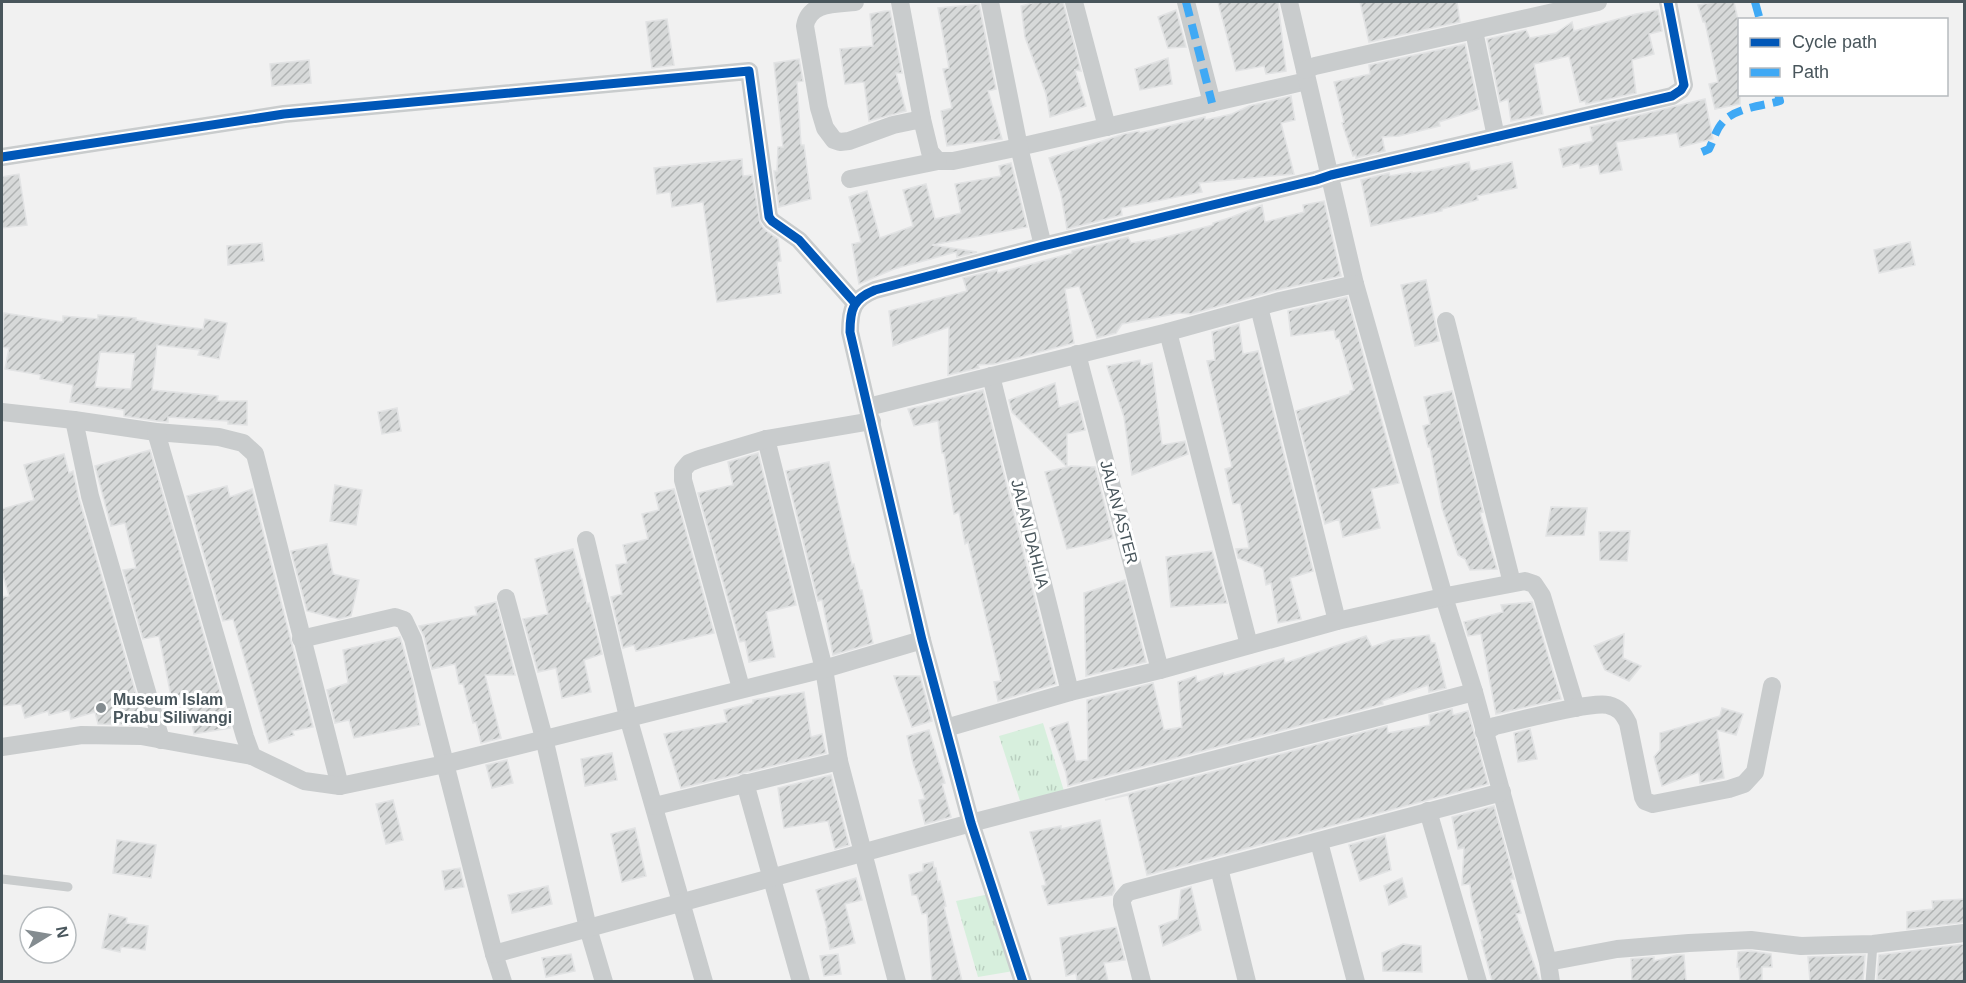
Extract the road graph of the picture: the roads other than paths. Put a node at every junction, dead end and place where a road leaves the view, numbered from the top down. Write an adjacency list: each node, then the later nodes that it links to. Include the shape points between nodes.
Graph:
1 (855, 2): 12 (street, via 820,7 806,18 812,71 828,135 840,142 849,141)
2 (900, 2): 12 (street)
3 (990, 2): 15 (street)
4 (1074, 2): 13 (street)
5 (1186, 2): 11 (street)
6 (1289, 2): 10 (street)
7 (1668, 2): 14 (street, via 1684,85 1681,90 1672,96)
8 (1586, 3): 9 (street)
9 (1474, 31): 10 (street, via 1315,66); 14 (street)
10 (1306, 76): 11 (street); 18 (street)
11 (1212, 103): 13 (street)
12 (922, 119): 17 (street, via 930,152)
13 (1107, 127): 15 (street)
14 (1496, 137): 18 (street)
15 (1018, 147): 17 (street); 20 (street)
16 (2, 157): 22 (street, via 284,114 749,71 769,217 799,240)
17 (938, 161): 19 (street)
18 (1331, 175): 20 (street); 21 (street)
19 (850, 179)
20 (1043, 246): 22 (street, via 875,290)
21 (1355, 285): 23 (street); 35 (street)
22 (855, 303): 29 (street, via 850,332)
23 (1259, 307): 25 (street); 37 (street)
24 (1446, 321): 34 (street)
25 (1168, 332): 26 (street); 40 (street)
26 (1077, 354): 27 (street); 42 (street, JALAN ASTER)
27 (991, 376): 29 (street); 45 (street, JALAN DAHLIA)
28 (2, 412): 30 (street)
29 (870, 414): 32 (street); 39 (street)
30 (74, 420): 31 (street); 52 (street, via 90,496)
31 (156, 432): 38 (street, via 219,437 243,444 255,454); 54 (street)
32 (766, 439): 41 (street); 44 (street, via 689,463 682,474)
33 (586, 540): 48 (street)
34 (1512, 583): 35 (street); 47 (street, via 1525,581 1539,590)
35 (1444, 597): 37 (street); 46 (street)
36 (506, 598): 51 (street)
37 (1337, 621): 40 (street)
38 (302, 639): 56 (street, via 395,617 404,620 413,639); 58 (street)
39 (922, 640): 41 (street); 49 (street)
40 (1249, 645): 42 (street)
41 (824, 669): 44 (street); 55 (street)
42 (1160, 670): 45 (street)
43 (1772, 686): 47 (street, via 1755,772 1744,784 1653,804 1643,797 1622,711 1604,704)
44 (741, 688): 48 (street)
45 (1070, 692): 49 (street)
46 (1474, 692): 50 (street); 62 (street)
47 (1576, 708): 50 (street, via 1495,726)
48 (628, 717): 51 (street); 60 (street)
49 (946, 728): 62 (street)
50 (1484, 732): 59 (street)
51 (544, 738): 56 (street); 70 (street)
52 (161, 740): 53 (street, via 82,735); 54 (street)
53 (2, 747)
54 (252, 756): 58 (street, via 304,781)
55 (839, 761): 57 (street); 64 (street)
56 (445, 764): 58 (street); 73 (street)
57 (745, 783): 60 (street); 67 (street)
58 (340, 786)
59 (1502, 792): 61 (street); 74 (street)
60 (655, 806): 69 (street)
61 (1428, 811): 63 (street); 84 (street)
62 (971, 824): 64 (street); 80 (street)
63 (1319, 842): 65 (street); 83 (street)
64 (863, 854): 67 (street); 79 (street)
65 (1219, 868): 81 (street, via 1124,894 1122,904); 82 (street)
66 (2, 879): 68 (lane)
67 (771, 879): 69 (street); 78 (street)
68 (68, 886)
69 (683, 902): 70 (street); 77 (street)
70 (588, 928): 73 (street); 76 (street)
71 (1965, 933): 72 (street)
72 (1873, 944): 74 (street, via 1801,946 1751,940 1617,950); 86 (lane)
73 (494, 954): 75 (street)
74 (1548, 962): 85 (street)
75 (503, 981)
76 (604, 981)
77 (704, 981)
78 (801, 981)
79 (897, 981)
80 (1023, 981)
81 (1142, 981)
82 (1247, 981)
83 (1356, 981)
84 (1478, 981)
85 (1551, 981)
86 (1870, 981)

